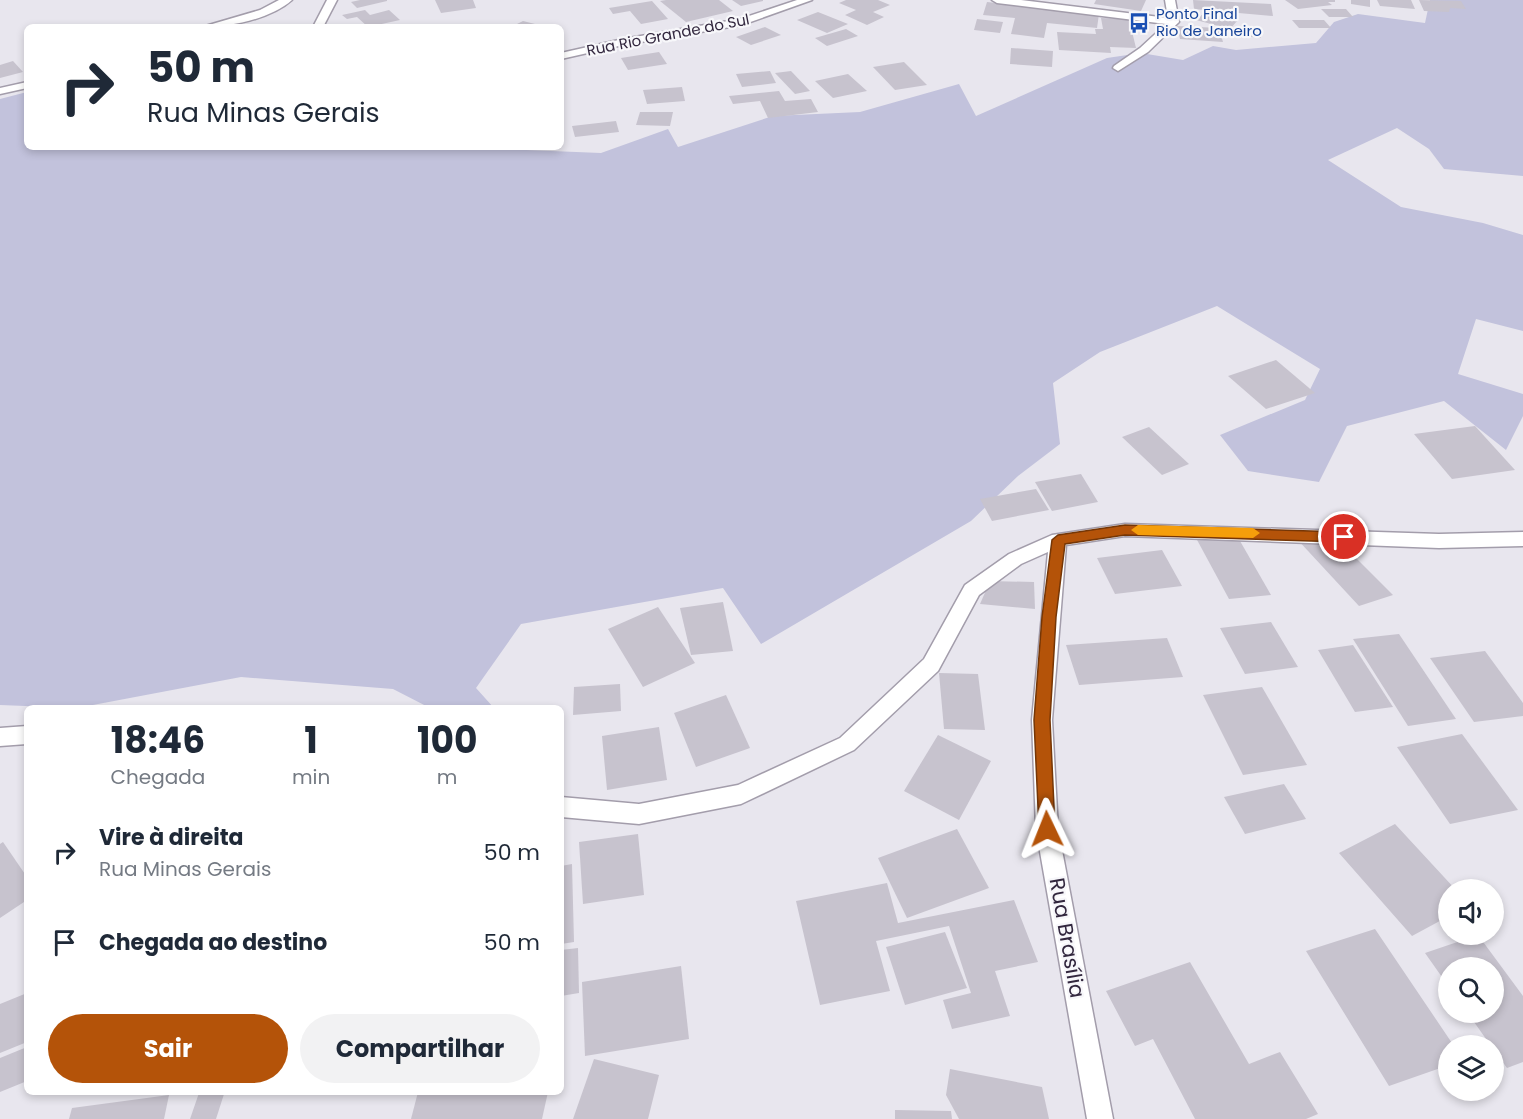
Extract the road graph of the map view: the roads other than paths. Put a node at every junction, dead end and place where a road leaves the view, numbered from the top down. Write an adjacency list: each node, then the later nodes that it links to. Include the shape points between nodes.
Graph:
1 (287, 0): 7 (street, via 264,12)
2 (332, 0): 8 (street)
3 (807, 0): 9 (street, Rua Rio Grande do Sul, via 742,22)
4 (998, 0): 6 (street)
5 (1170, 0): 6 (street)
6 (1174, 22): 10 (street)
7 (218, 24)
8 (320, 24)
9 (564, 55)
10 (1119, 68)
11 (24, 86): 12 (street)
12 (0, 91)
13 (1523, 539): 14 (street, via 1439,541 1125,530)
14 (1058, 540): 17 (street, via 1015,559 972,590 931,665 847,744 741,794 639,814); 18 (street, Rua Brasília, via 1042,720 1047,829)
15 (24, 735): 16 (street)
16 (0, 737)
17 (564, 807)
18 (1100, 1119)

